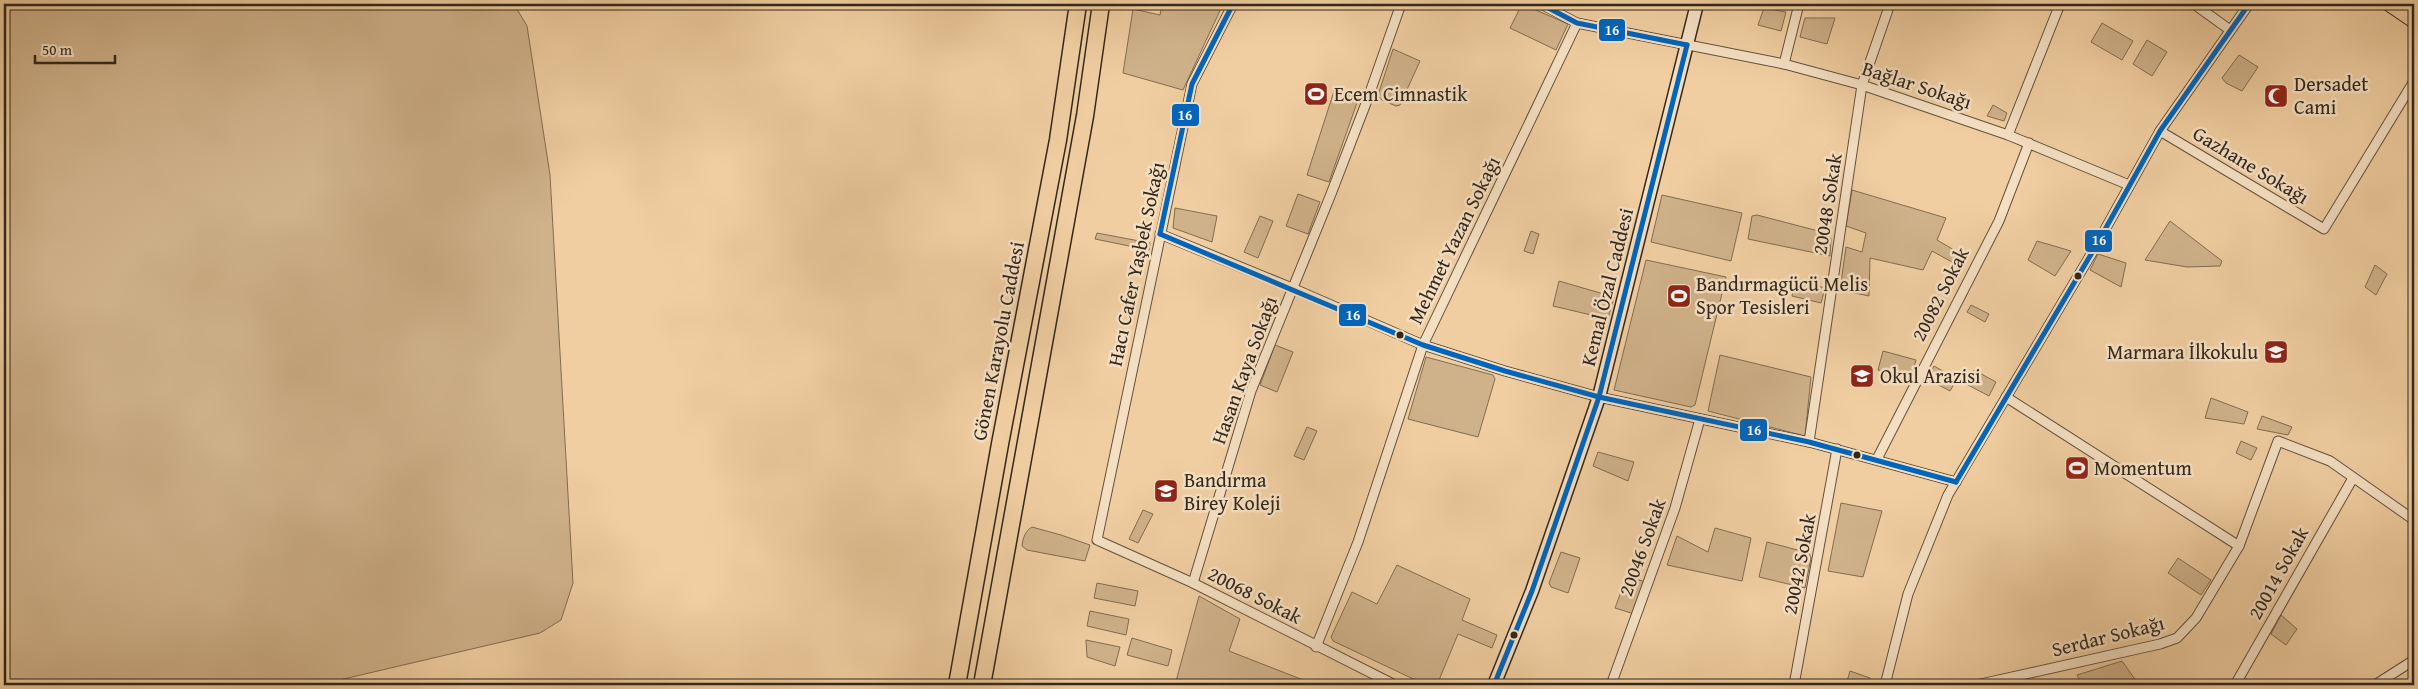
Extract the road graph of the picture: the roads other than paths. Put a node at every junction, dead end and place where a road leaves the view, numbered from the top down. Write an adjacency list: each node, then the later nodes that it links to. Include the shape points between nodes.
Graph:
1 (1078, 4): 41 (highway, Gönen Karayolu Caddesi, via 1058,140)
2 (1101, 4): 42 (highway, via 1085,116)
3 (1233, 4): 24 (street, Hacı Cafer Yaşbek Sokağı, via 1192,84)
4 (1401, 4): 25 (street, Hasan Kaya Sokağı, via 1368,98)
5 (1541, 4): 14 (street, Bağlar Sokağı)
6 (1697, 4): 16 (main road, Kemal Özal Caddesi)
7 (1799, 4): 17 (street)
8 (1890, 4): 19 (street, 20048 Sokak)
9 (2060, 4): 21 (street)
10 (2194, 4): 15 (street)
11 (2249, 4): 15 (street)
12 (2390, 4): 13 (main road)
13 (2414, 21)
14 (1576, 23): 16 (street, Bağlar Sokağı); 26 (street, Mehmet Yazan Sokağı)
15 (2230, 30): 20 (street)
16 (1687, 45): 17 (street, Bağlar Sokağı); 27 (main road, Kemal Özal Caddesi)
17 (1784, 64): 19 (street, Bağlar Sokağı)
18 (2414, 82): 20 (street, Gazhane Sokağı, via 2324,229)
19 (1862, 85): 21 (street, Bağlar Sokağı); 30 (street, 20048 Sokak)
20 (2160, 131): 23 (street)
21 (2008, 134): 22 (street, Bağlar Sokağı)
22 (2028, 143): 23 (street, Bağlar Sokağı); 32 (street, 20082 Sokak, via 1999,220)
23 (2129, 185): 28 (street)
24 (1160, 234): 25 (street); 36 (street, Hacı Cafer Yaşbek Sokağı)
25 (1292, 288): 26 (street); 38 (street, Hasan Kaya Sokağı, via 1251,391)
26 (1423, 345): 27 (street); 39 (street, Mehmet Yazan Sokağı, via 1358,542)
27 (1599, 397): 29 (street); 44 (main road, Kemal Özal Caddesi, via 1532,591)
28 (2006, 397): 34 (street); 37 (street)
29 (1700, 419): 30 (street); 45 (street, 20046 Sokak, via 1675,508)
30 (1809, 442): 31 (street)
31 (1838, 450): 32 (street); 46 (street, 20042 Sokak)
32 (1877, 459): 34 (street)
33 (2353, 478): 35 (street); 37 (street, Serdar Sokağı, via 2318,455 2278,441); 49 (street, 20014 Sokak)
34 (1956, 482): 47 (street, via 1908,594)
35 (2414, 520)
36 (1097, 540): 38 (street, 20068 Sokak)
37 (2239, 546): 48 (street, Serdar Sokağı, via 2196,618 2168,642)
38 (1193, 583): 39 (street, 20068 Sokak)
39 (1316, 647): 43 (street, 20068 Sokak)
40 (2414, 660): 50 (street)
41 (957, 685)
42 (982, 685)
43 (1395, 685)
44 (1494, 685)
45 (1611, 685)
46 (1794, 685)
47 (1885, 685)
48 (1976, 685)
49 (2235, 685)
50 (2375, 685)

